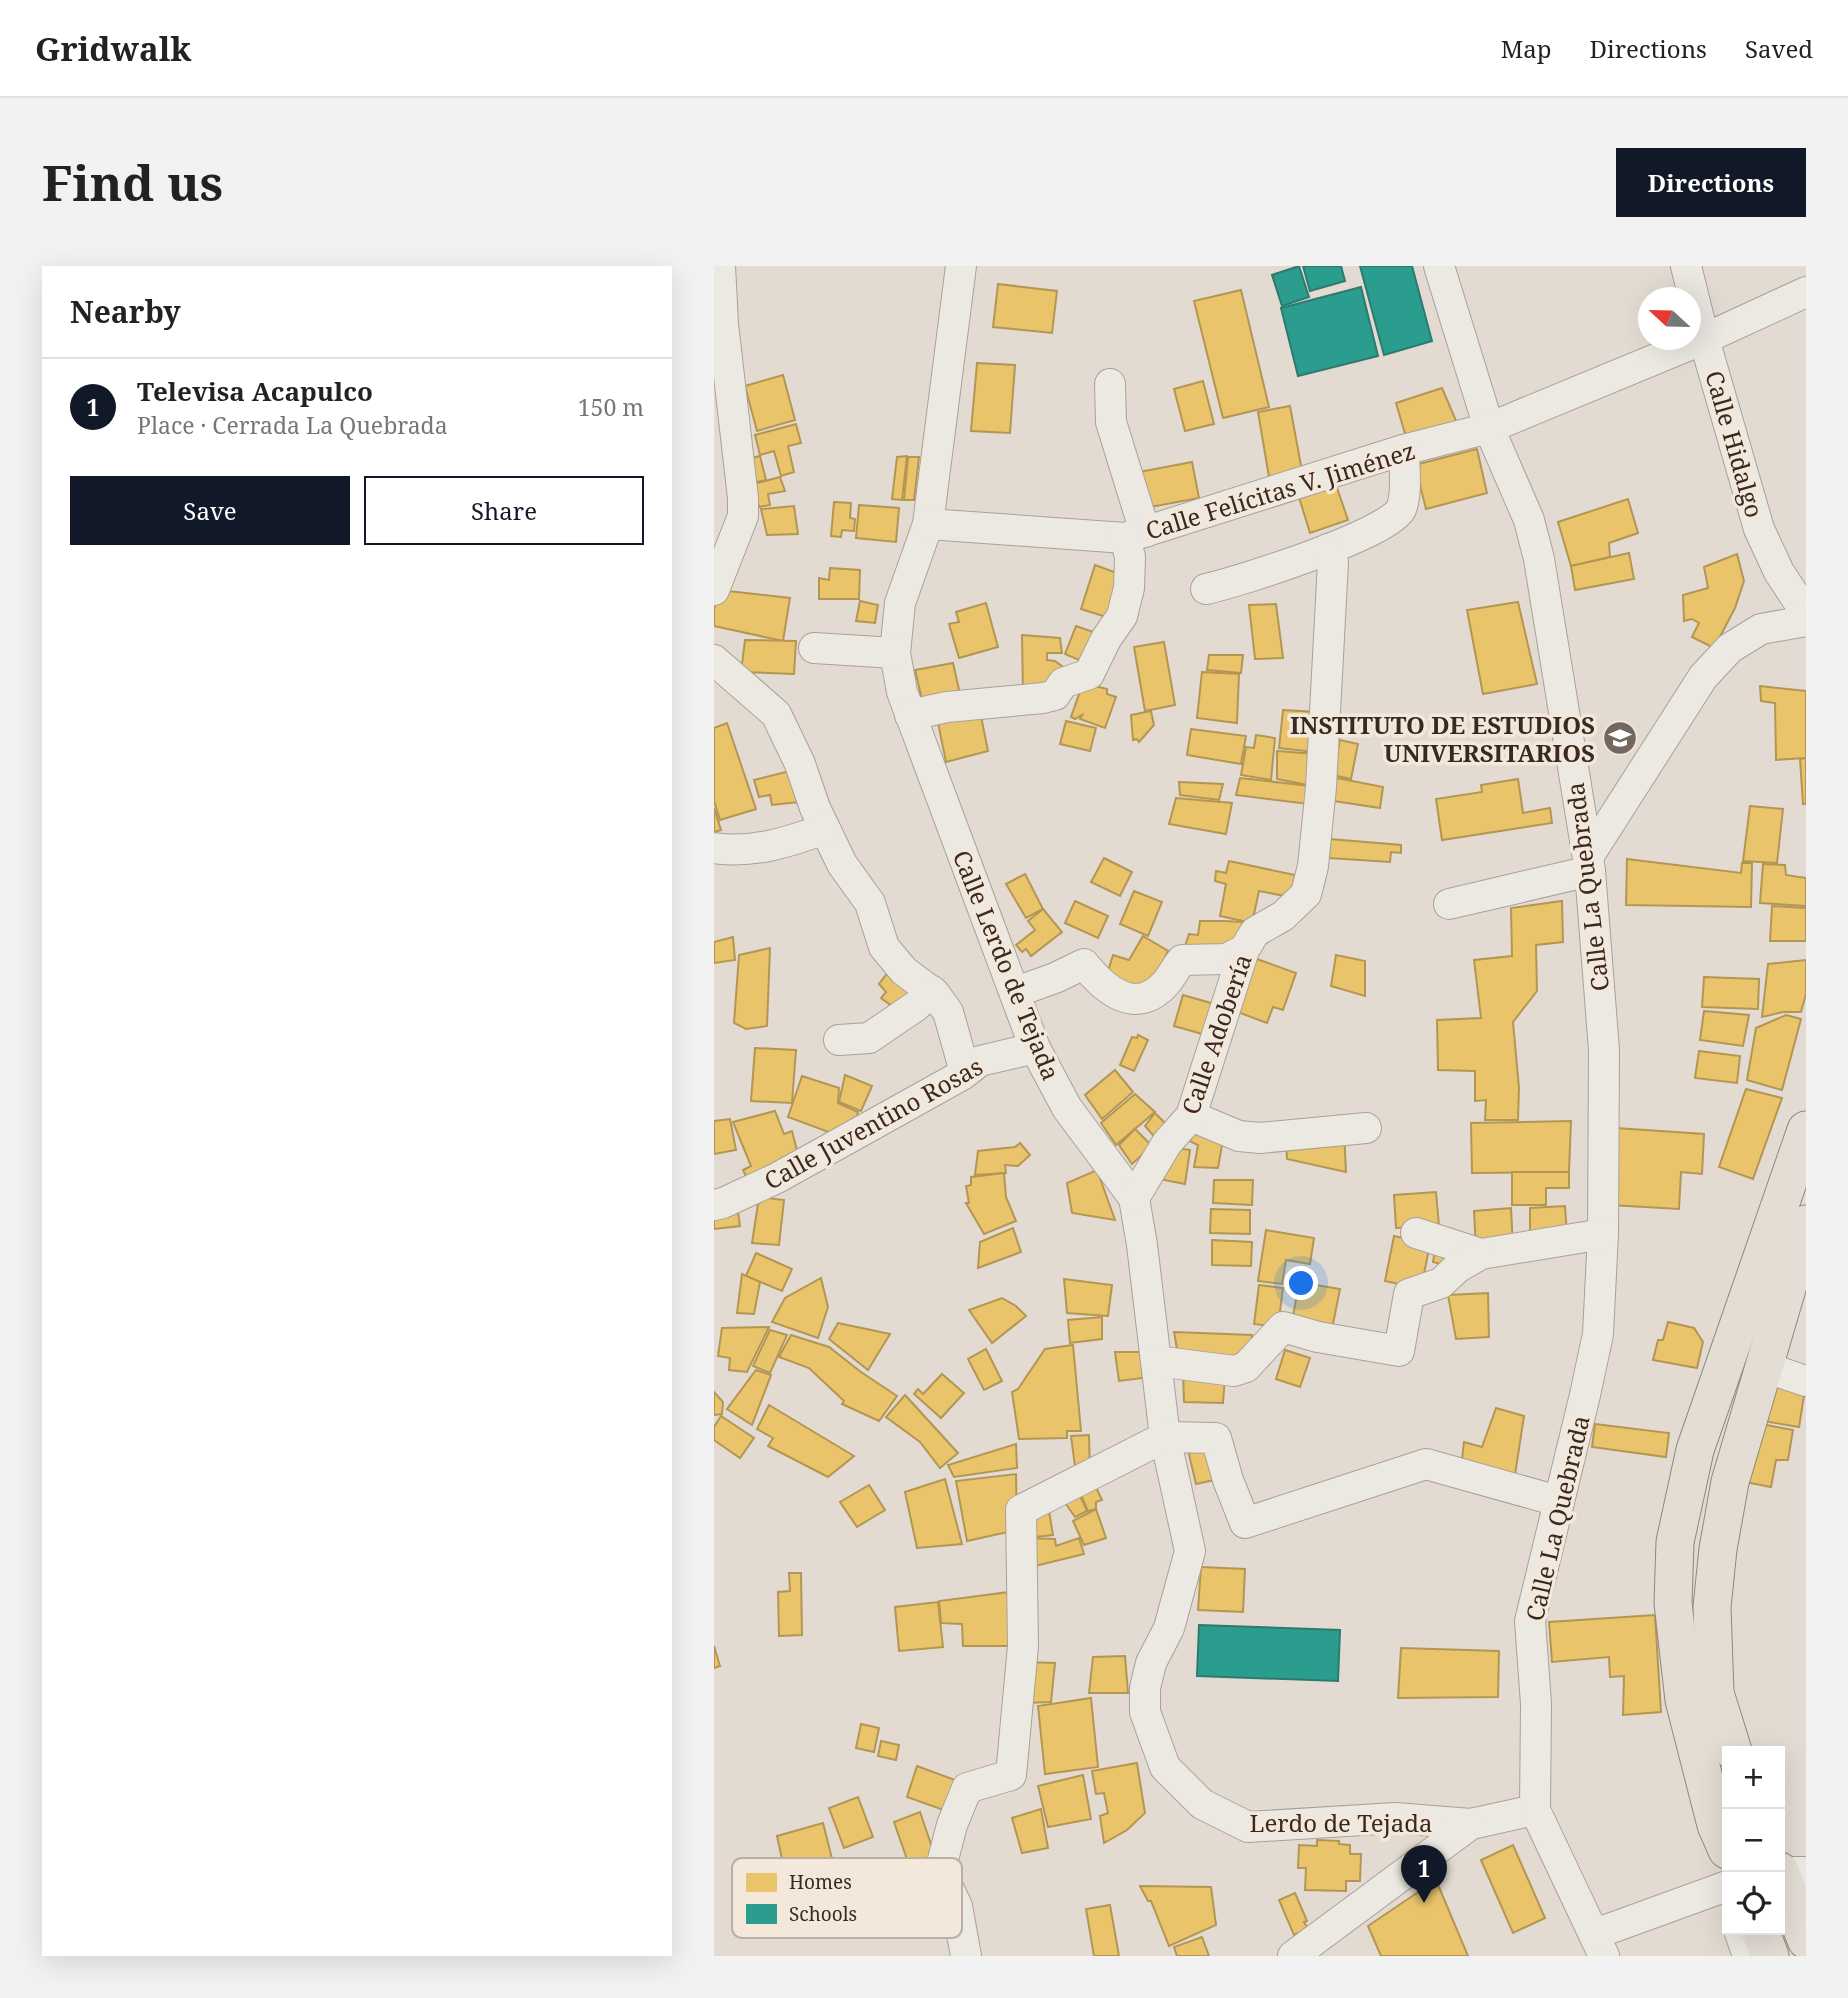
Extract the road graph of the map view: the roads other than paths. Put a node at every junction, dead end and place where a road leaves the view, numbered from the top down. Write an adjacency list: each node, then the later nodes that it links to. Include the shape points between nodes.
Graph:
1 (720, 266): 6 (street)
2 (961, 266): 12 (street, Calle Lerdo de Tejada)
3 (1439, 266): 9 (street, Calle La Quebrada)
4 (1686, 266): 7 (street, Calle Hidalgo)
5 (1806, 292): 7 (street, Calle Felícitas V. Jiménez)
6 (718, 324): 10 (street)
7 (1704, 339): 9 (street, Calle Felícitas V. Jiménez); 17 (street, Calle Hidalgo, via 1759,529)
8 (1110, 384): 13 (street, via 1111,422)
9 (1489, 428): 11 (street, Calle Felícitas V. Jiménez); 25 (street, Calle La Quebrada, via 1529,520 1539,559)
10 (725, 447): 16 (street, via 743,498 743,516)
11 (1403, 450): 13 (street, Calle Felícitas V. Jiménez); 14 (street, via 1407,473 1401,509 1390,520)
12 (928, 524): 13 (street, Calle Felícitas V. Jiménez); 20 (street, Calle Lerdo de Tejada, via 900,603)
13 (1135, 535): 22 (street, via 1122,616 1089,674 1063,683 1055,695 1043,698)
14 (1328, 549): 15 (street); 27 (street, Calle Adobería, via 1333,562 1313,866 1306,894 1283,916 1255,932)
15 (1206, 589)
16 (714, 590)
17 (1806, 614)
18 (1806, 621): 25 (street, via 1761,629 1730,648 1703,677)
19 (814, 648): 20 (street)
20 (895, 653): 22 (street, Calle Lerdo de Tejada)
21 (714, 660): 23 (street, via 776,714)
22 (911, 715): 31 (street, Calle Lerdo de Tejada)
23 (825, 829): 24 (street, via 760,849); 28 (street, via 842,864 870,903 884,947 904,971)
24 (714, 848)
25 (1589, 864): 26 (street); 40 (street, Calle La Quebrada, via 1604,1050)
26 (1449, 904)
27 (1244, 950): 29 (street, via 1226,959 1182,960 1165,984 1138,999 1123,997 1100,984 1084,964); 33 (street, Calle Adobería)
28 (932, 991): 30 (street, via 869,1038); 32 (street, via 948,1012)
29 (1016, 992)
30 (839, 1040)
31 (1035, 1048): 32 (street, Calle Juventino Rosas, via 980,1060); 36 (street, Calle Lerdo de Tejada, via 1067,1108)
32 (965, 1072): 37 (street, Calle Juventino Rosas, via 777,1178)
33 (1191, 1116): 34 (street, via 1239,1136 1260,1138); 36 (street, Calle Adobería, via 1167,1143)
34 (1366, 1128)
35 (1806, 1130): 51 (main road, via 1695,1450 1675,1542 1673,1603 1684,1700)
36 (1134, 1198): 42 (street, Calle Lerdo de Tejada)
37 (714, 1205)
38 (1806, 1224): 43 (main road)
39 (1416, 1233): 41 (street)
40 (1603, 1234): 41 (street); 46 (street, Calle La Quebrada, via 1598,1334)
41 (1481, 1254): 42 (street, via 1441,1283 1409,1294 1399,1351 1283,1328 1245,1367 1234,1371)
42 (1156, 1361): 45 (street, Calle Lerdo de Tejada)
43 (1764, 1367): 44 (street); 47 (main road, via 1730,1482 1712,1607 1715,1693)
44 (1806, 1381)
45 (1165, 1437): 46 (street, via 1216,1438 1245,1523 1426,1464); 48 (street, Calle Lerdo de Tejada, via 1190,1551 1169,1628 1151,1663 1145,1688 1145,1712); 52 (street, via 1021,1510 1023,1646 1011,1775 967,1788)
46 (1558, 1501): 49 (street, Calle La Quebrada, via 1530,1621 1536,1704)
47 (1731, 1746)
48 (1165, 1767): 50 (street, Lerdo de Tejada, via 1202,1804 1248,1826 1395,1818)
49 (1535, 1810): 50 (street, Lerdo de Tejada); 61 (street, Calle La Quebrada)
50 (1471, 1824): 63 (street)
51 (1722, 1839)
52 (943, 1858)
53 (1806, 1871): 54 (street)
54 (1785, 1872)
55 (1785, 1885): 60 (main road)
56 (1722, 1893): 61 (street)
57 (962, 1934): 62 (street)
58 (1740, 1935): 64 (street)
59 (1762, 1935): 65 (main road)
60 (1806, 1940)
61 (1600, 1945)
62 (966, 1956)
63 (1293, 1956)
64 (1748, 1956)
65 (1770, 1956)

